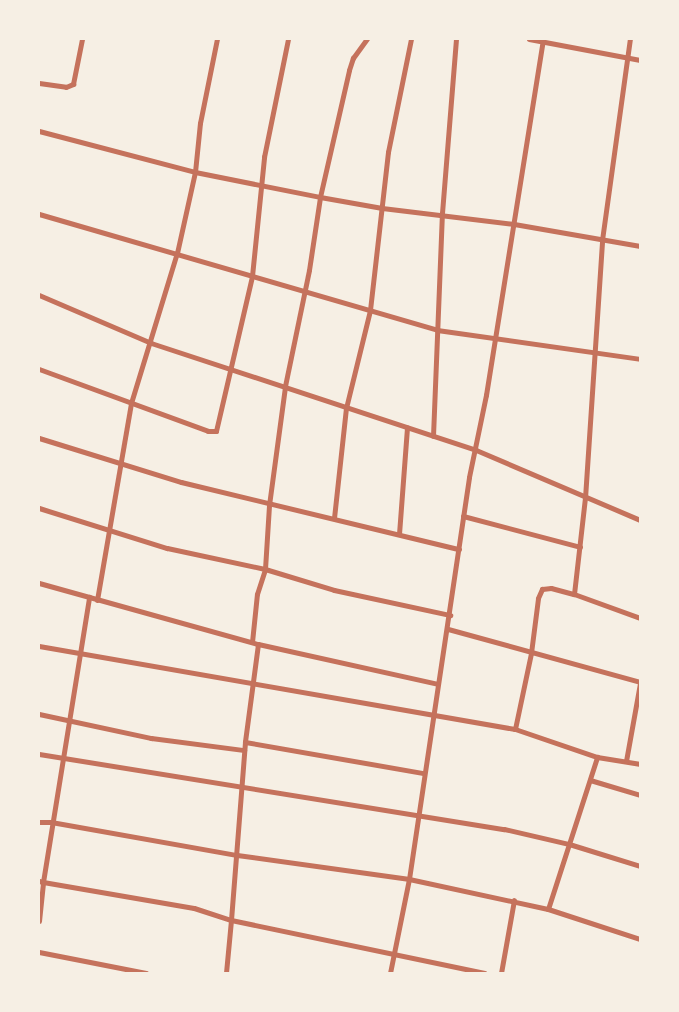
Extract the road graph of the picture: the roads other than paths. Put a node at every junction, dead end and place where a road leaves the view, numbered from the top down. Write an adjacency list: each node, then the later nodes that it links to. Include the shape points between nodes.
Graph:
1 (82, 39): 12 (street, via 73,84 66,87)
2 (217, 39): 14 (street, via 200,123)
3 (288, 39): 15 (street, via 268,134)
4 (367, 39): 16 (street, via 349,70)
5 (411, 39): 17 (street, via 388,152)
6 (456, 39): 18 (street)
7 (529, 39): 9 (street)
8 (630, 39): 10 (street)
9 (543, 40): 10 (street); 20 (street)
10 (626, 58): 11 (street); 21 (street)
11 (640, 60)
12 (39, 83)
13 (39, 131): 14 (street)
14 (195, 172): 15 (street); 23 (street)
15 (262, 185): 16 (street); 24 (street)
16 (320, 197): 17 (street); 25 (street)
17 (382, 208): 18 (street); 27 (street)
18 (442, 213): 20 (street); 28 (street)
19 (39, 214): 23 (street)
20 (514, 224): 21 (street); 29 (street)
21 (602, 240): 22 (street); 31 (street)
22 (640, 246)
23 (177, 253): 24 (street); 30 (street)
24 (252, 276): 25 (street); 33 (street)
25 (303, 291): 27 (street); 35 (street)
26 (39, 295): 30 (street)
27 (370, 310): 28 (street); 37 (street)
28 (437, 330): 29 (street); 39 (street)
29 (495, 338): 31 (street); 41 (street)
30 (151, 343): 33 (street); 36 (street)
31 (593, 351): 32 (street); 43 (street)
32 (640, 359)
33 (230, 368): 35 (street); 36 (street, via 218,428 213,432)
34 (39, 369): 36 (street)
35 (285, 386): 37 (street); 44 (street)
36 (131, 403): 42 (street)
37 (346, 408): 38 (street); 47 (street)
38 (407, 428): 39 (street); 50 (street)
39 (433, 436): 41 (street)
40 (39, 438): 42 (street)
41 (476, 450): 43 (street); 46 (street)
42 (119, 463): 44 (street); 49 (street)
43 (585, 498): 48 (street); 51 (street)
44 (269, 505): 47 (street); 53 (street)
45 (39, 508): 49 (street)
46 (463, 516): 51 (street); 52 (street)
47 (334, 518): 50 (street)
48 (640, 520)
49 (109, 529): 53 (street, via 167,548); 57 (street)
50 (399, 534): 52 (street)
51 (580, 547): 55 (street)
52 (459, 549): 58 (street)
53 (265, 569): 58 (street, via 334,590); 61 (street, via 257,594)
54 (39, 583): 56 (street)
55 (574, 594): 59 (street); 65 (street, via 551,588 540,592)
56 (89, 597): 57 (street); 64 (street)
57 (97, 600): 61 (street)
58 (450, 615): 60 (street)
59 (640, 618)
60 (448, 629): 65 (street); 68 (street)
61 (252, 642): 62 (street)
62 (258, 644): 67 (street); 68 (street)
63 (39, 646): 64 (street)
64 (80, 653): 67 (street); 72 (street)
65 (531, 653): 66 (street); 73 (street)
66 (640, 682): 69 (street)
67 (253, 684): 71 (street); 74 (street)
68 (438, 684): 71 (street)
69 (639, 696): 79 (street)
70 (39, 714): 72 (street)
71 (433, 715): 73 (street); 81 (street)
72 (69, 720): 75 (street, via 151,738); 78 (street)
73 (515, 729): 77 (street)
74 (244, 742): 75 (street); 81 (street)
75 (244, 750): 83 (street)
76 (39, 754): 78 (street)
77 (597, 757): 79 (street); 82 (street)
78 (63, 759): 83 (street); 87 (street)
79 (626, 761): 80 (street)
80 (640, 764)
81 (423, 773): 85 (street)
82 (590, 780): 84 (street); 88 (street)
83 (242, 784): 85 (street); 89 (street)
84 (640, 795)
85 (417, 813): 88 (street); 91 (street)
86 (39, 822): 87 (street)
87 (51, 822): 89 (street); 92 (street)
88 (569, 844): 90 (street); 94 (street)
89 (237, 855): 91 (street); 95 (street)
90 (640, 866)
91 (409, 879): 93 (street); 99 (street)
92 (41, 881): 95 (street, via 194,908); 96 (street)
93 (514, 900): 94 (street); 104 (street)
94 (548, 909): 97 (street)
95 (231, 920): 99 (street); 101 (street)
96 (39, 921)
97 (640, 939)
98 (39, 952): 100 (street)
99 (394, 953): 102 (street); 103 (street)
100 (146, 973)
101 (226, 973)
102 (390, 973)
103 (485, 973)
104 (501, 973)

